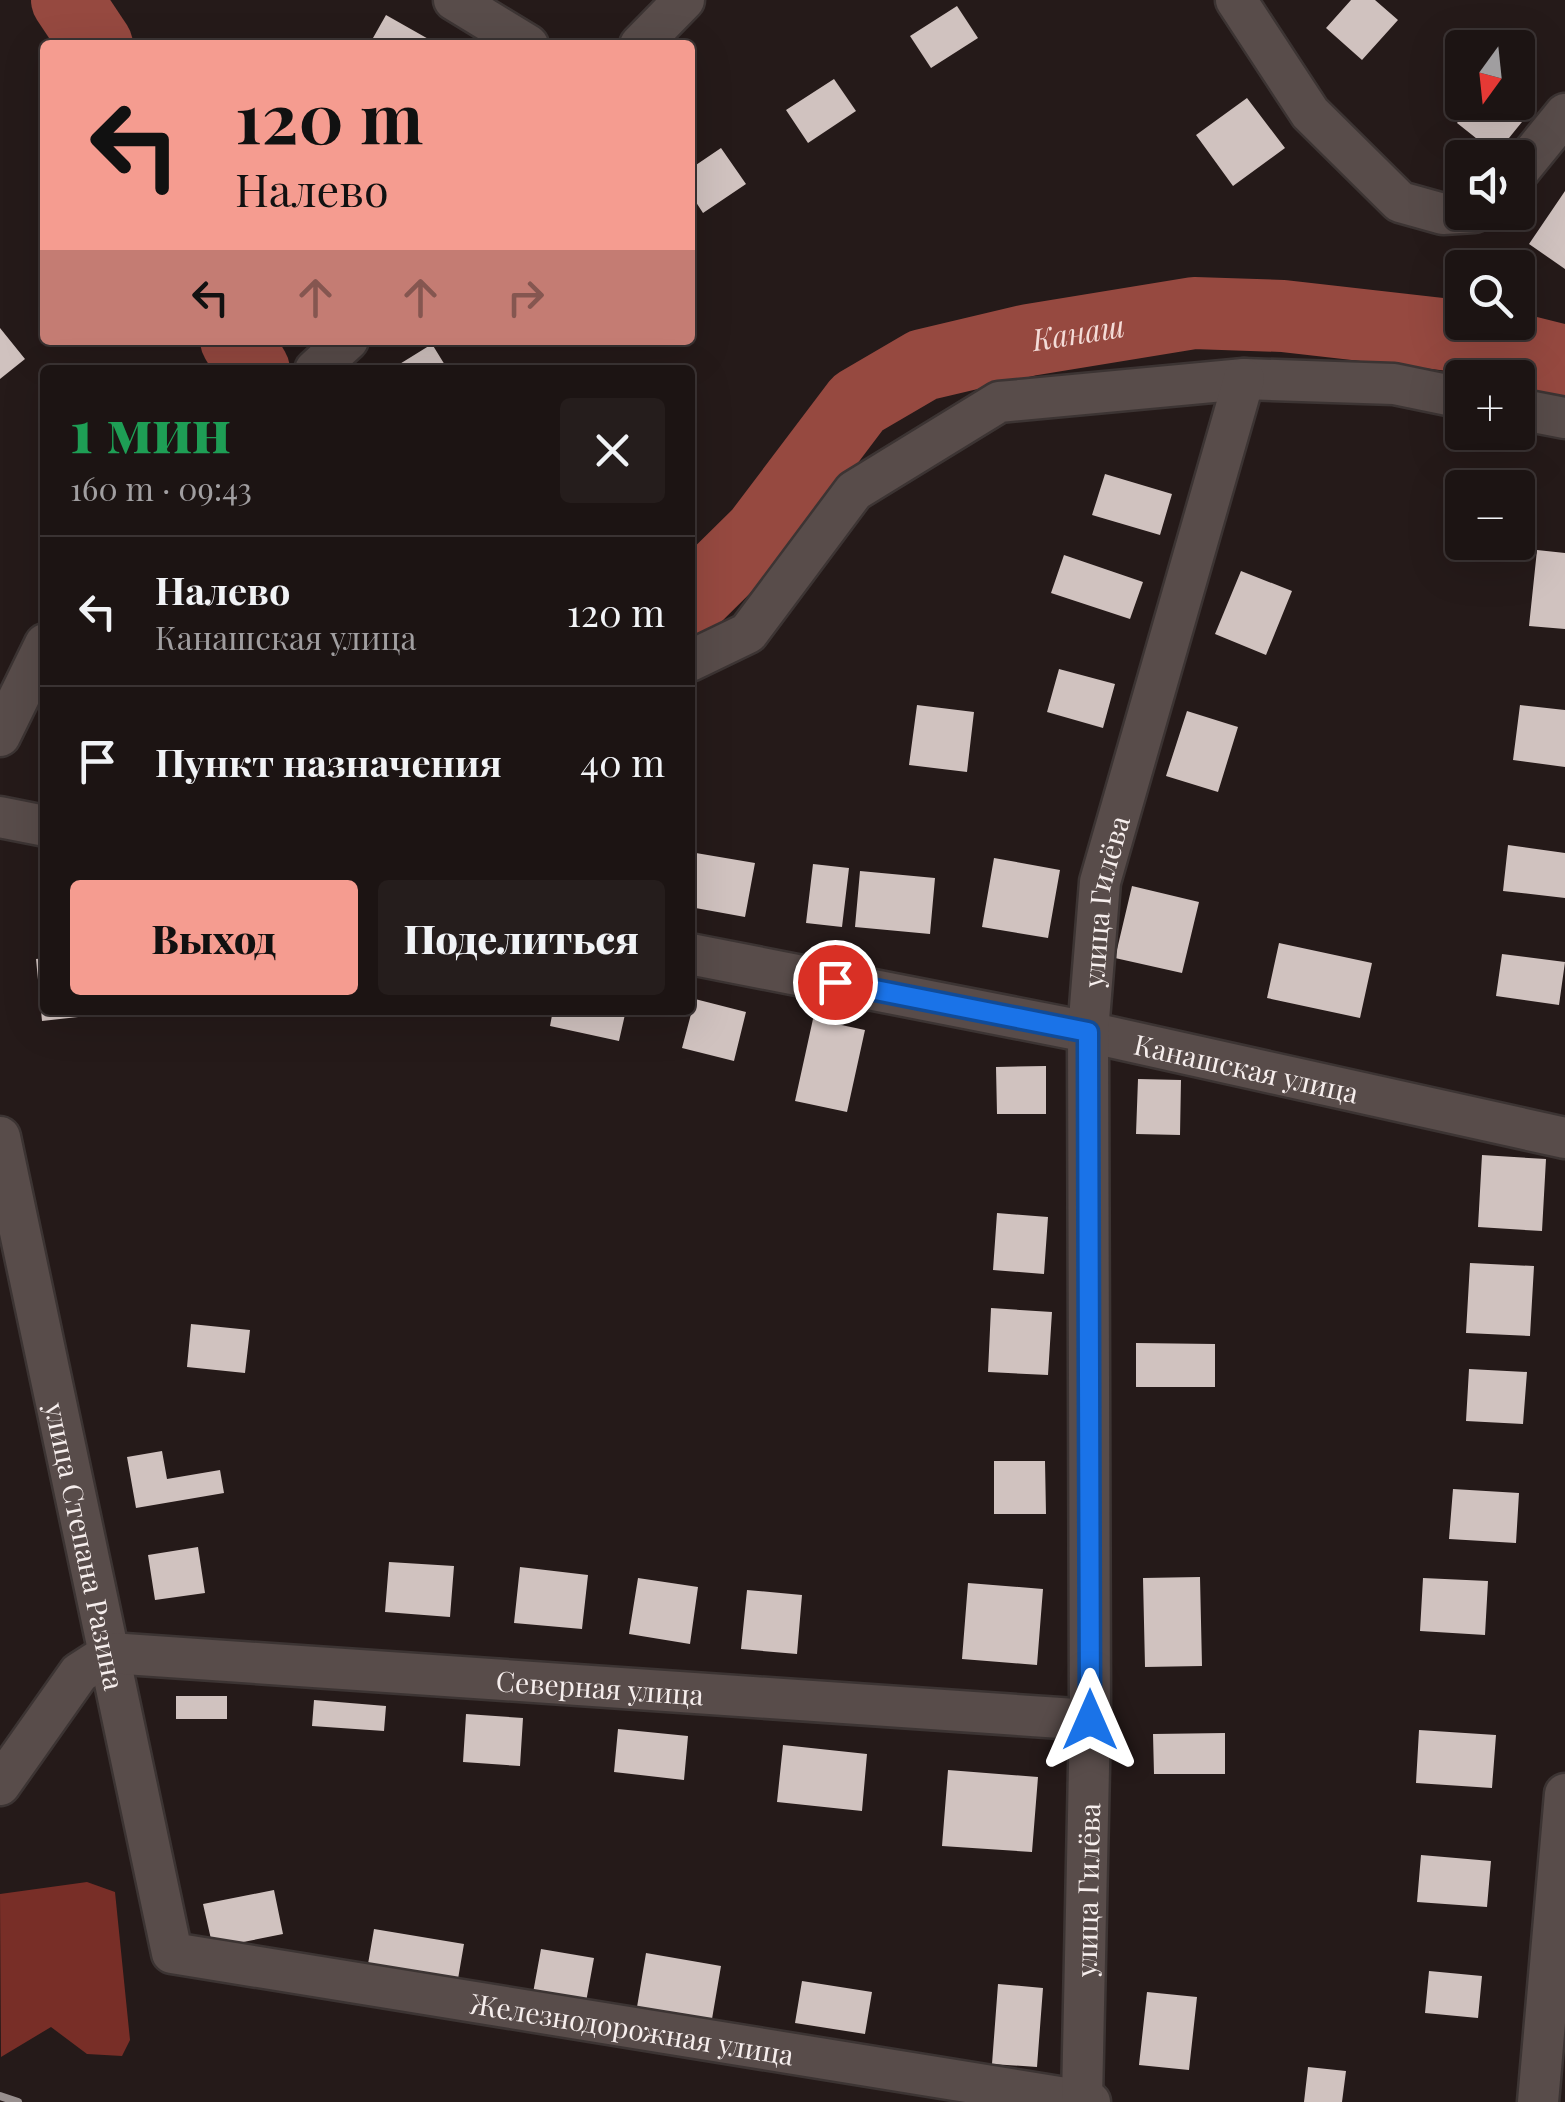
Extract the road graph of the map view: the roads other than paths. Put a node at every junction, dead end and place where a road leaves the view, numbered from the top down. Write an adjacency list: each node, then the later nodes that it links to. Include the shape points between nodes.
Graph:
1 (454, 0): 4 (street)
2 (684, 0): 5 (street)
3 (1236, 0): 8 (street, via 1310,112 1400,202)
4 (520, 40)
5 (645, 40)
6 (1565, 114): 7 (street)
7 (1535, 150)
8 (1445, 214)
9 (342, 345): 10 (street)
10 (320, 365)
11 (1244, 379): 12 (street, via 1394,384); 16 (street, via 999,402 854,492 748,633); 21 (street, улица Гилёва, via 1100,882)
12 (1445, 394)
13 (1535, 412): 14 (street)
14 (1565, 418)
15 (40, 654): 17 (street)
16 (695, 659)
17 (0, 736)
18 (0, 817): 19 (street)
19 (40, 825)
20 (695, 955): 21 (street, Канашская улица)
21 (1088, 1032): 23 (street, Канашская улица); 25 (street, улица Гилёва)
22 (0, 1137): 24 (street, улица Степана Разина)
23 (1565, 1138)
24 (110, 1652): 25 (street, Северная улица); 26 (street, via 79,1673); 29 (street, улица Степана Разина)
25 (1090, 1720): 30 (street, улица Гилёва)
26 (0, 1784)
27 (1565, 1794): 28 (street)
28 (1562, 1866): 31 (street)
29 (172, 1953): 30 (street, Железнодорожная улица)
30 (1086, 2101)
31 (1538, 2102)

